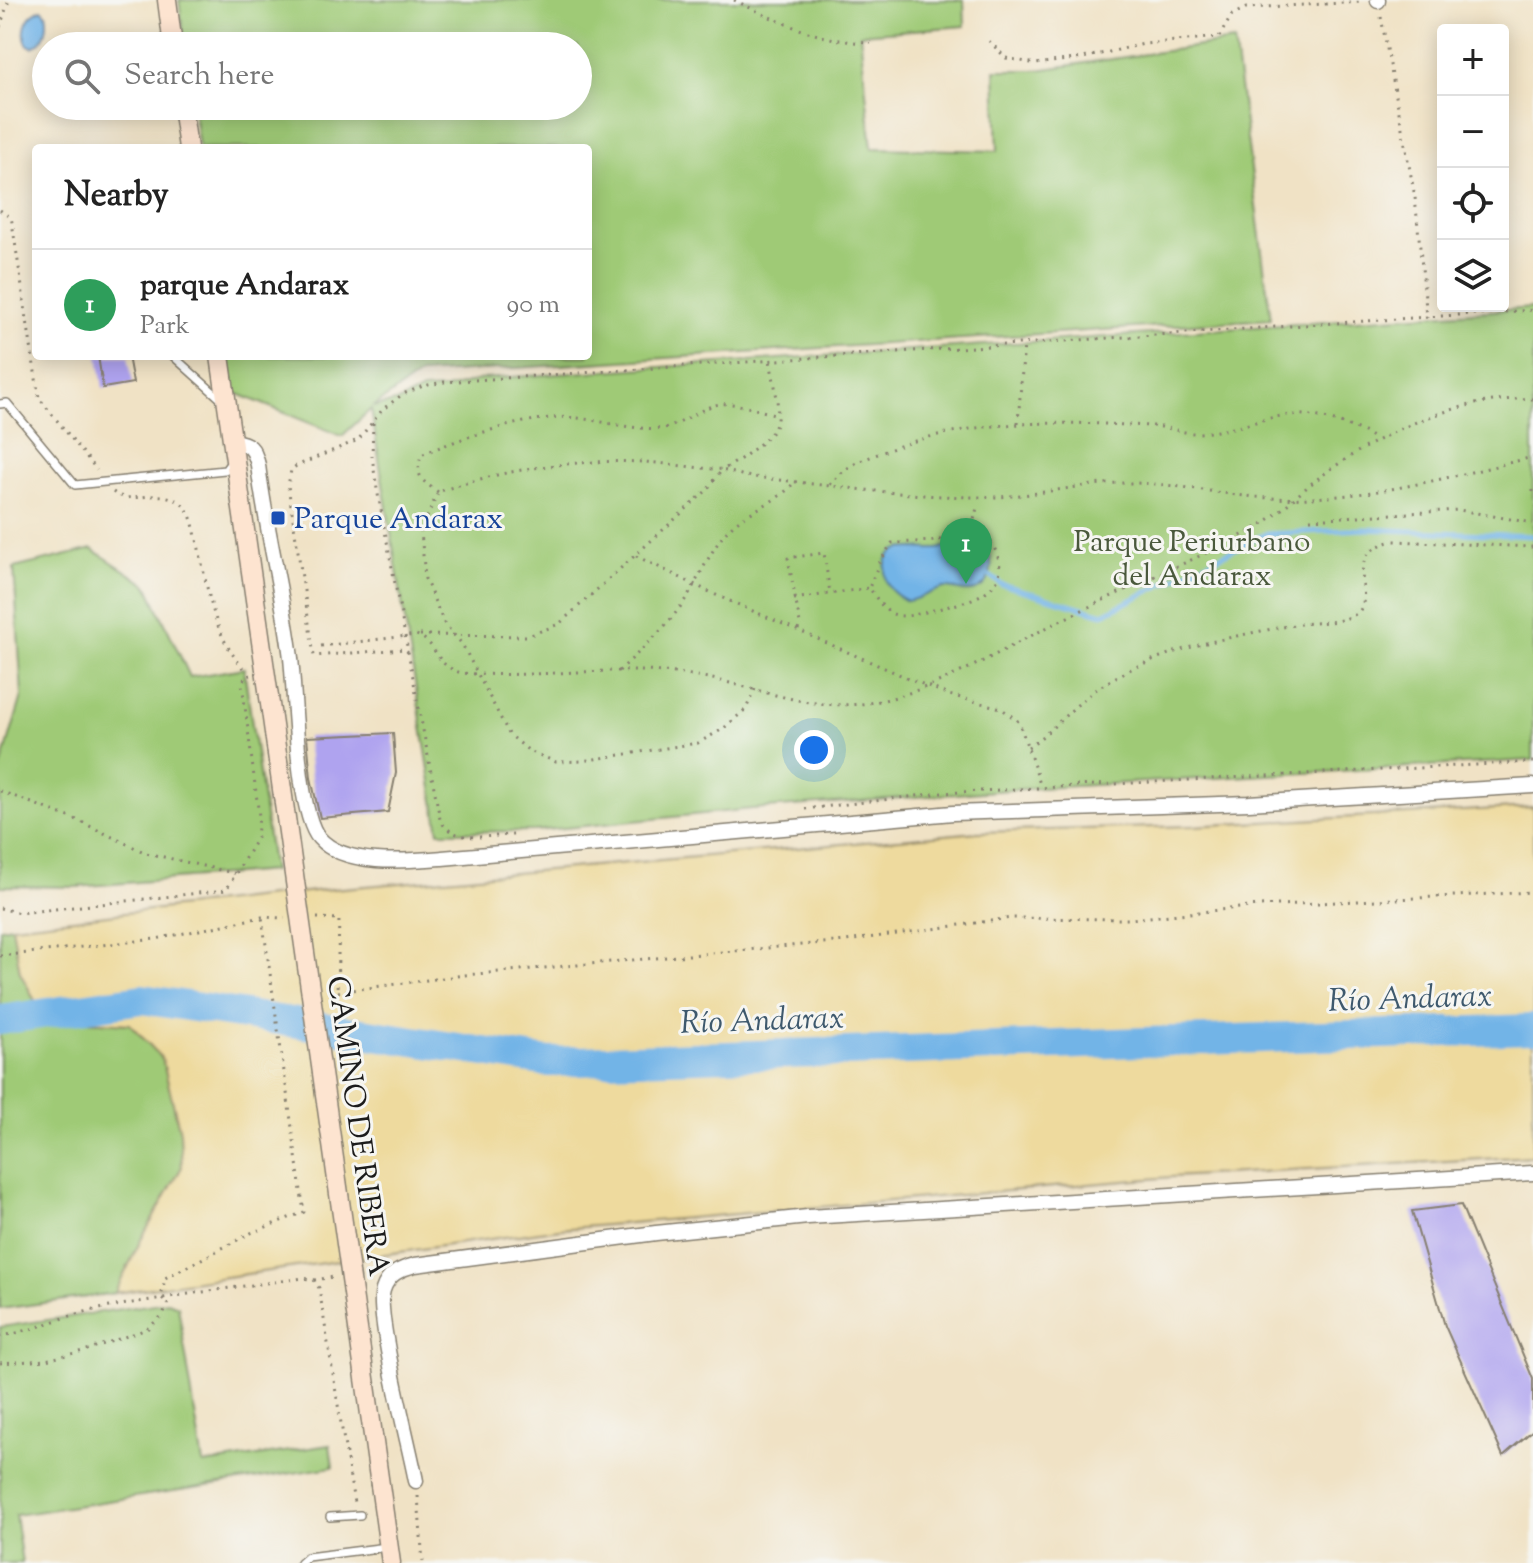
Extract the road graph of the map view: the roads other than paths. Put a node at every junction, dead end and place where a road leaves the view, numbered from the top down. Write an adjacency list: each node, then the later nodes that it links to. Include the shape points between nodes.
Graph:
1 (167, 0): 2 (main road)
2 (171, 32)
3 (184, 120): 4 (main road)
4 (187, 144)
5 (178, 360): 8 (lane)
6 (221, 360): 8 (main road, CAMINO DE RIBERA)
7 (0, 404): 9 (lane, via 7,403 75,485 225,470)
8 (227, 404): 9 (main road, CAMINO DE RIBERA)
9 (234, 449): 10 (street, via 248,443 258,465 291,661 309,816 320,840 350,856 442,858 982,811 1249,803); 15 (main road, CAMINO DE RIBERA, bridge, via 260,670 269,697)
10 (1533, 786)
11 (1533, 1173): 12 (street, via 808,1217 400,1269 381,1293 383,1322)
12 (416, 1481)
13 (360, 1515): 14 (lane)
14 (330, 1517)
15 (390, 1555): 16 (lane, via 307,1557)
16 (300, 1563)

